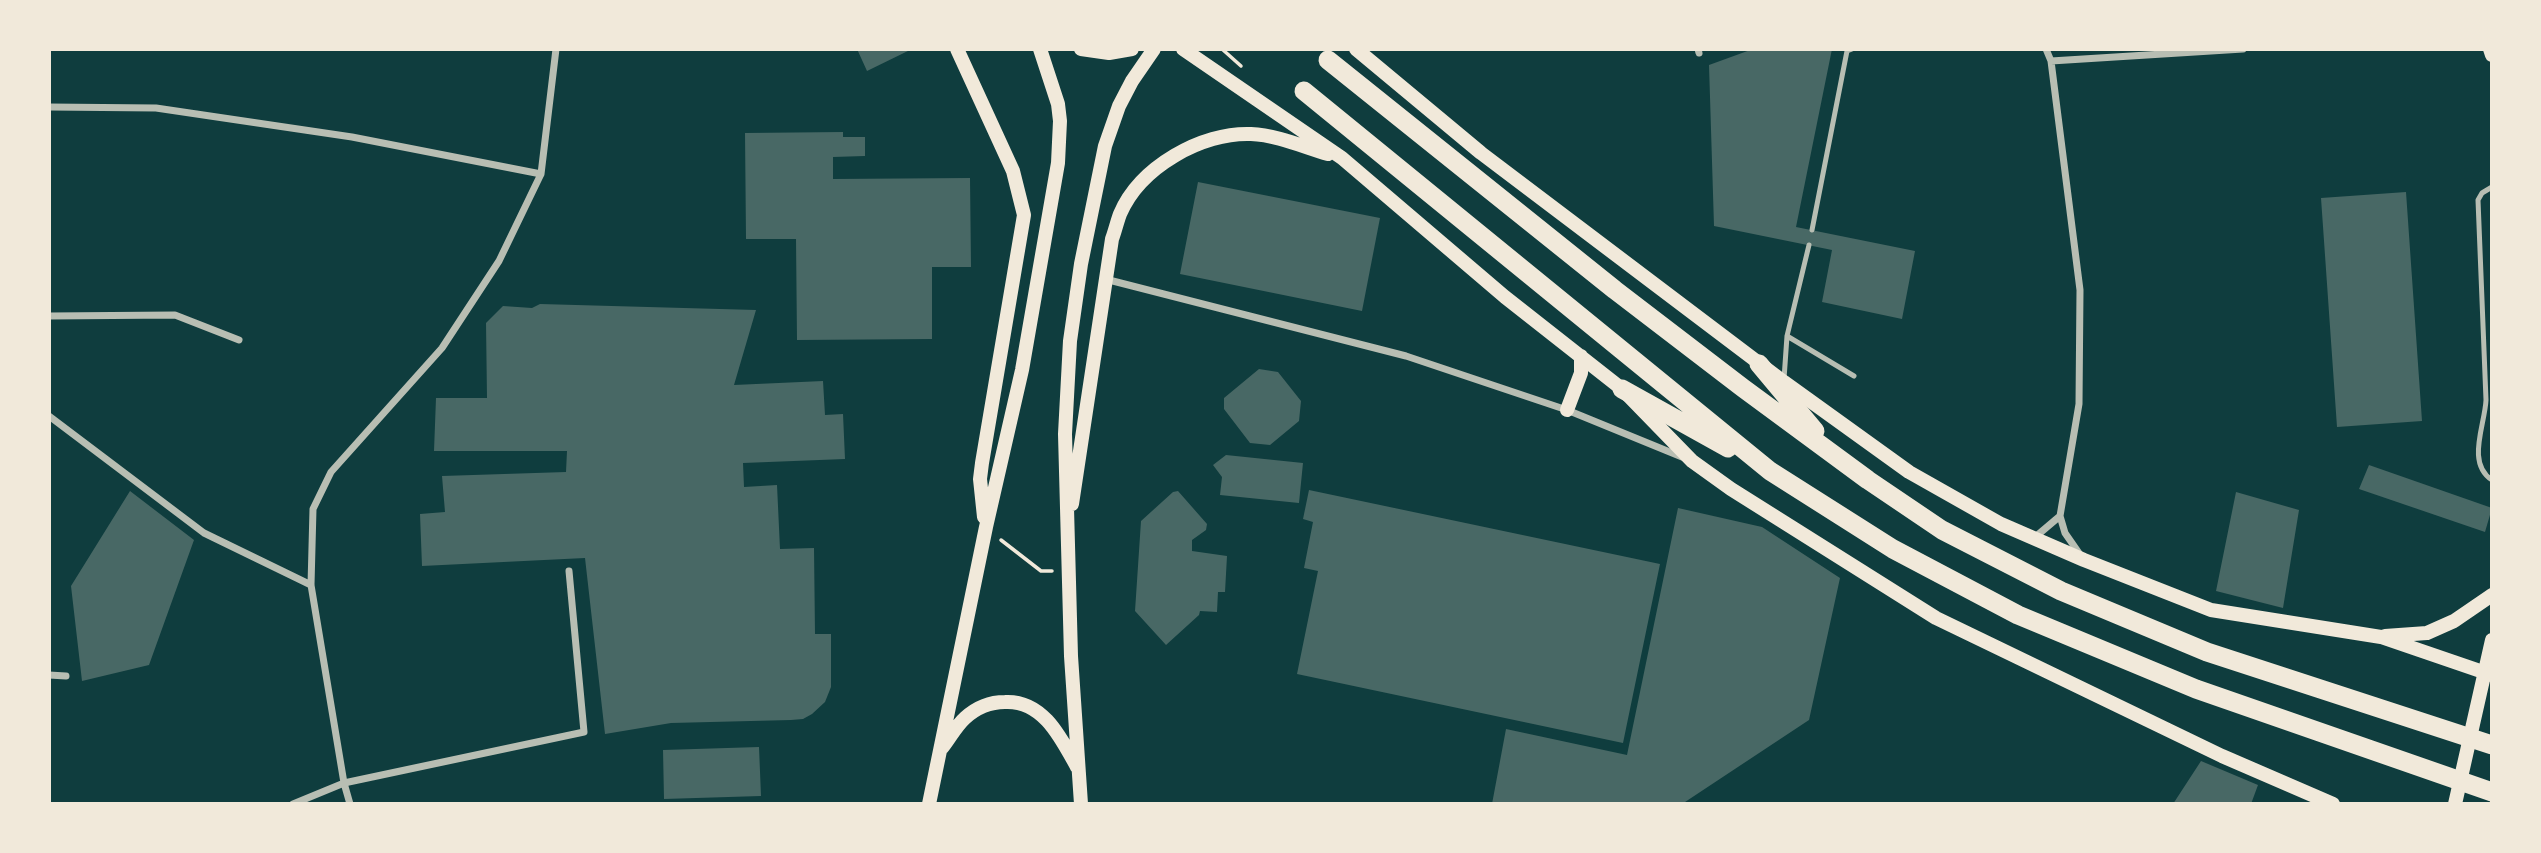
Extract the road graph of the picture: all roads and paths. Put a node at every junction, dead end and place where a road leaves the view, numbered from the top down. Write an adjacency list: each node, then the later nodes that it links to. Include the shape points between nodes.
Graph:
1 (556, 49): 19 (street)
2 (957, 49): 40 (main road, via 1013,172 1024,215 982,463)
3 (1040, 49): 40 (main road, via 1058,104 1058,163 1022,370)
4 (1081, 49): 5 (main road, via 1109,53)
5 (1132, 49)
6 (1154, 49): 39 (main road, via 1111,125 1084,250 1070,341)
7 (1183, 49): 18 (main road)
8 (1356, 49): 28 (main road, via 1481,153)
9 (1852, 49): 21 (lane, via 1847,51)
10 (2046, 49): 15 (street)
11 (2243, 49): 15 (street)
12 (2490, 49): 13 (main road)
13 (2492, 55)
14 (1328, 60): 34 (highway, via 1615,290)
15 (2051, 61): 38 (street, via 2080,290 2079,404)
16 (1304, 90): 36 (highway)
17 (49, 107): 19 (street, via 156,107 352,136)
18 (1342, 158): 23 (main road, via 1254,134 1228,134 1184,150 1149,176 1121,212); 27 (main road)
19 (541, 174): 45 (street, via 499,261 442,348 331,472 313,509)
20 (2492, 187): 37 (lane, via 2478,200 2486,400 2478,453 2480,468)
21 (1812, 230)
22 (1809, 245): 25 (lane)
23 (1105, 279): 32 (street, via 1406,356); 39 (main road, via 1074,498)
24 (49, 316): 26 (street, via 175,315)
25 (1787, 336): 29 (lane); 30 (lane)
26 (239, 340)
27 (1581, 356): 31 (main road); 32 (main road, via 1581,373)
28 (1759, 364): 30 (main road); 34 (highway)
29 (1854, 376)
30 (1784, 382): 41 (main road, via 1909,472)
31 (1622, 389): 35 (main road); 36 (highway)
32 (1567, 410): 35 (street)
33 (49, 416): 45 (street, via 204,533)
34 (1836, 456): 52 (highway, via 1942,530 2061,591 2207,652)
35 (1692, 461): 61 (main road, via 1936,618 2222,756)
36 (1770, 471): 56 (highway, via 1893,549 2018,615 2196,689)
37 (2492, 480)
38 (2060, 516): 41 (street); 42 (street, via 2065,533)
39 (1067, 519): 43 (main road)
40 (986, 527): 43 (path, via 1041,571); 53 (main road)
41 (2034, 538): 42 (main road)
42 (2084, 560): 47 (main road, via 2211,610)
43 (1069, 570): 54 (main road)
44 (569, 571): 55 (street, via 584,732)
45 (311, 585): 55 (street)
46 (2492, 595): 47 (main road, via 2427,633)
47 (2381, 637): 51 (main road)
48 (2492, 640): 51 (main road)
49 (49, 675): 50 (street)
50 (66, 676)
51 (2486, 678): 62 (main road)
52 (2492, 746)
53 (939, 752): 54 (main road, via 972,712 983,705 1011,701 1044,717); 59 (main road)
54 (1080, 771): 60 (main road)
55 (344, 782): 57 (street); 58 (street)
56 (2492, 792)
57 (293, 804)
58 (350, 804)
59 (929, 804)
60 (1081, 804)
61 (2333, 804)
62 (2455, 804)

